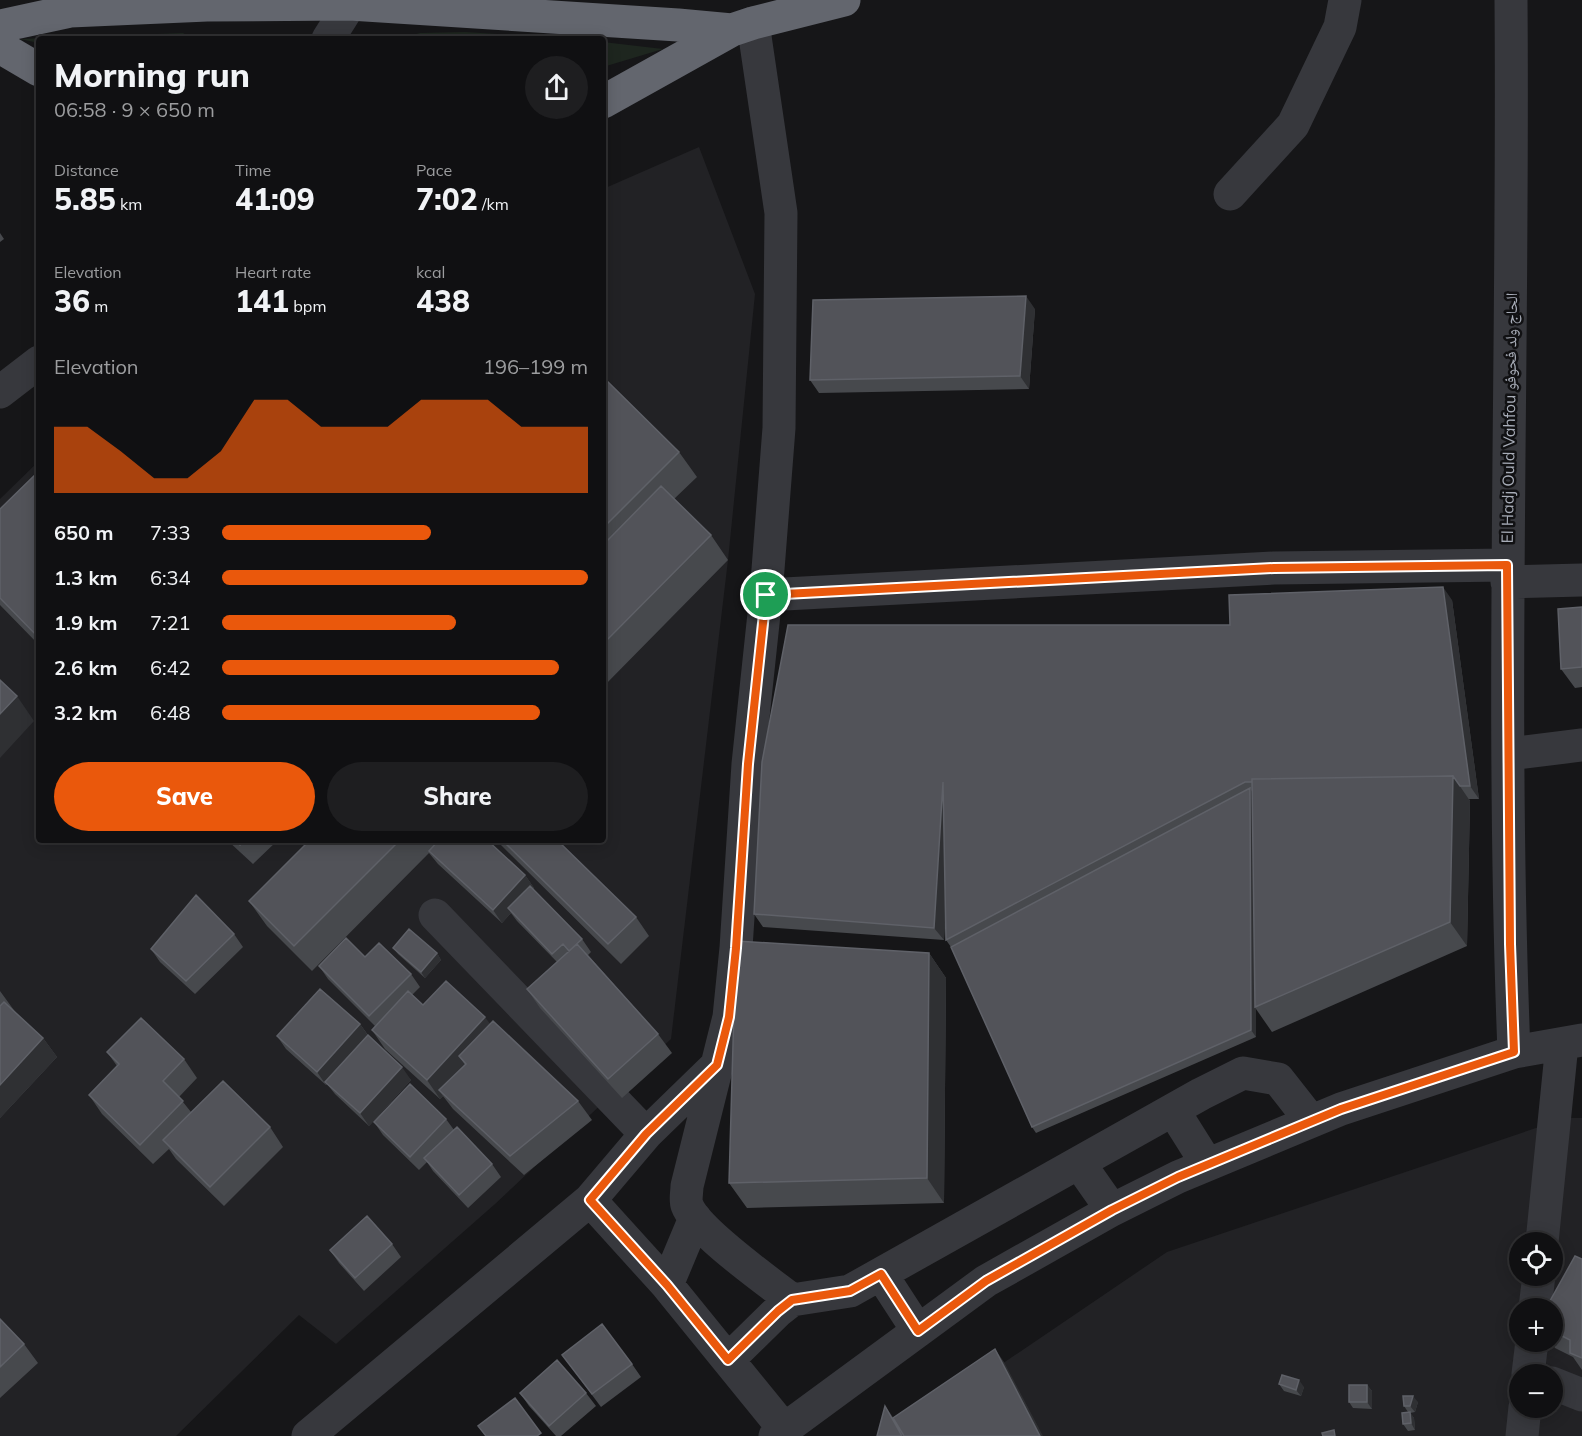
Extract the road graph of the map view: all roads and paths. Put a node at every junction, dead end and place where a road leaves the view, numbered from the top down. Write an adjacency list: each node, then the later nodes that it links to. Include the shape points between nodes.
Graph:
1 (844, 0): 6 (highway)
2 (1345, 0): 11 (street, via 1340,27 1293,125)
3 (1511, 0): 14 (street, El Hadj Ould Vahfou الحاج ولد فحوفو)
4 (351, 2): 5 (highway, via 70,11); 6 (highway); 7 (street)
5 (0, 26)
6 (742, 27): 10 (highway); 16 (street, via 781,213 778,428)
7 (330, 36)
8 (0, 47): 9 (highway)
9 (36, 68)
10 (606, 100)
11 (1230, 194)
12 (36, 369): 13 (street)
13 (0, 392)
14 (1507, 573): 15 (street); 16 (street, via 1274,568); 18 (street, El Hadj Ould Vahfou الحاج ولد فحوفو)
15 (1582, 580)
16 (766, 595): 22 (street, via 748,764 729,1017)
17 (1582, 745): 18 (street)
18 (1508, 754): 21 (street, El Hadj Ould Vahfou الحاج ولد فحوفو)
19 (435, 915): 25 (street)
20 (1572, 1042): 21 (street); 31 (street)
21 (1514, 1052): 24 (street)
22 (717, 1065): 25 (street); 30 (street, via 687,1186 687,1204)
23 (1173, 1110): 24 (street, via 1244,1073 1278,1079); 26 (street); 27 (street)
24 (1311, 1121): 27 (street)
25 (646, 1134): 28 (street)
26 (1079, 1162): 29 (street); 32 (street)
27 (1208, 1164): 29 (street)
28 (590, 1200): 33 (street); 41 (street)
29 (1112, 1210): 35 (street, via 986,1281)
30 (695, 1218): 33 (street); 34 (street, via 723,1246)
31 (1544, 1232)
32 (881, 1274): 34 (street, via 850,1291); 35 (street)
33 (667, 1285): 36 (street)
34 (792, 1300): 36 (street)
35 (918, 1331): 40 (street)
36 (728, 1360): 40 (street)
37 (1563, 1387): 38 (street)
38 (1582, 1395)
39 (1524, 1418): 42 (street)
40 (781, 1434)
41 (308, 1436)
42 (1522, 1436)

